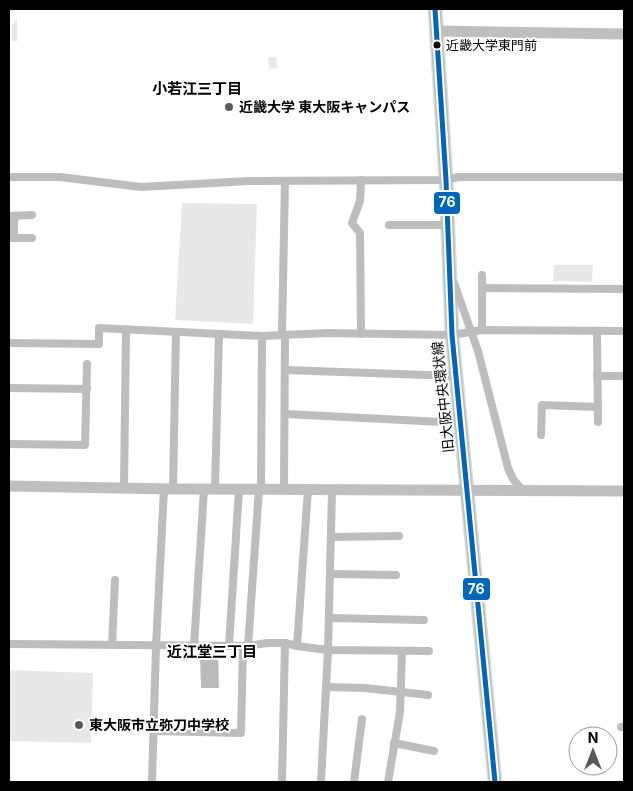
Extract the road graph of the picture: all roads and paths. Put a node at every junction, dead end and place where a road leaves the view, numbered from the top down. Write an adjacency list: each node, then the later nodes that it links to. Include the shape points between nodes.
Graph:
1 (435, 9): 2 (main road, 旧大阪中央環状線)
2 (436, 31): 3 (street); 7 (main road, 旧大阪中央環状線)
3 (624, 34)
4 (9, 177): 8 (street, via 60,177 140,187)
5 (624, 177): 7 (street, via 458,177)
6 (360, 180): 7 (street); 8 (street); 26 (street, via 360,202 352,224 360,233)
7 (446, 180): 12 (main road, 旧大阪中央環状線)
8 (285, 181): 27 (street)
9 (12, 216): 10 (street); 13 (street)
10 (32, 216)
11 (389, 225): 12 (street)
12 (448, 225): 15 (main road, 旧大阪中央環状線)
13 (12, 238): 14 (street)
14 (32, 238)
15 (450, 271): 24 (street); 29 (main road, 旧大阪中央環状線)
16 (482, 275): 17 (street)
17 (482, 288): 18 (street); 20 (street)
18 (624, 289)
19 (126, 330): 23 (street); 30 (street, via 99,328 99,344); 45 (street)
20 (482, 330): 21 (street); 24 (street)
21 (597, 331): 22 (street); 34 (street)
22 (624, 331)
23 (176, 332): 25 (street); 46 (street)
24 (471, 333): 29 (street); 54 (street, via 508,468)
25 (219, 334): 28 (street); 47 (street)
26 (361, 334): 27 (street); 29 (street)
27 (283, 335): 28 (street); 32 (street)
28 (262, 336): 49 (street)
29 (452, 336): 33 (main road, 旧大阪中央環状線)
30 (9, 343)
31 (87, 364): 37 (street)
32 (285, 370): 33 (street); 39 (street)
33 (456, 376): 41 (main road, 旧大阪中央環状線)
34 (597, 376): 35 (street); 38 (street)
35 (624, 376)
36 (9, 388): 37 (street)
37 (87, 389): 43 (street, via 86,445)
38 (598, 407): 40 (street); 42 (street, via 542,405)
39 (286, 414): 41 (street); 50 (street)
40 (598, 422)
41 (461, 423): 53 (main road, 旧大阪中央環状線)
42 (541, 435)
43 (9, 444)
44 (9, 486): 45 (street)
45 (124, 488): 46 (street)
46 (168, 489): 47 (street); 66 (street)
47 (210, 489): 48 (street); 67 (street)
48 (239, 489): 49 (street); 68 (street)
49 (260, 490): 50 (street); 69 (street)
50 (284, 490): 51 (street)
51 (308, 490): 52 (street); 70 (street)
52 (332, 490): 53 (street); 57 (street)
53 (467, 490): 54 (street); 86 (main road, 旧大阪中央環状線)
54 (522, 490): 55 (street)
55 (624, 491)
56 (400, 536): 57 (street)
57 (331, 537): 58 (street)
58 (330, 574): 59 (street); 61 (street)
59 (396, 575)
60 (115, 580): 65 (street)
61 (328, 618): 62 (street); 71 (street)
62 (424, 620)
63 (285, 643): 69 (street); 70 (street); 82 (street)
64 (9, 644): 65 (street)
65 (112, 645): 66 (street)
66 (156, 646): 67 (street); 78 (street)
67 (194, 646): 68 (street)
68 (229, 646): 69 (street)
69 (246, 646): 78 (street, via 241,733)
70 (297, 646): 71 (street)
71 (328, 650): 72 (street); 74 (street)
72 (402, 651): 73 (street); 75 (street)
73 (429, 651)
74 (326, 687): 75 (street); 83 (street)
75 (400, 693): 76 (street); 79 (street)
76 (428, 695)
77 (362, 719): 84 (street)
78 (154, 731): 81 (street)
79 (394, 743): 80 (street); 85 (street)
80 (434, 751)
81 (152, 782)
82 (282, 782)
83 (321, 782)
84 (354, 782)
85 (388, 782)
86 (495, 782)

